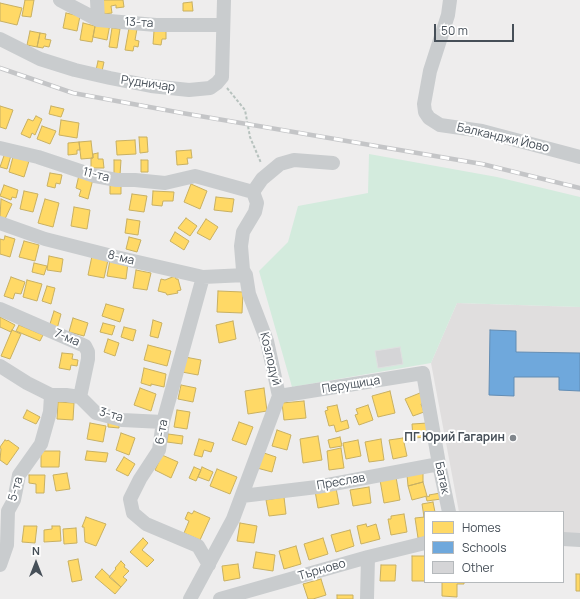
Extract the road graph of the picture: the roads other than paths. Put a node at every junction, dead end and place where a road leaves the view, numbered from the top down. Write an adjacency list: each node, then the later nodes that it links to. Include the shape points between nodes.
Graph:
1 (60, 0): 5 (street, 13-та)
2 (97, 0): 5 (street)
3 (224, 0): 6 (street)
4 (450, 0): 9 (street, Балканджи Йово, via 448,15 430,71 424,104 429,118 440,125 482,131)
5 (98, 20): 6 (street, 13-та, via 156,25)
6 (223, 25): 7 (street, Рудничар, via 222,77 210,88 189,90 132,83 75,70 40,59)
7 (0, 39)
8 (0, 148): 11 (street, 11-та, via 117,180 165,183 195,176)
9 (580, 157)
10 (333, 163): 11 (street, via 294,160 280,164)
11 (253, 192): 13 (street, Козлодуй, via 256,208 243,232 241,246)
12 (0, 223): 14 (street, 8-ма, via 66,244)
13 (246, 276): 14 (street, 8-ма); 19 (street, Козлодуй, via 249,294 267,341)
14 (203, 277): 21 (street, 6-та)
15 (0, 309): 20 (street, 7-ма, via 85,346 88,359)
16 (0, 366): 18 (street)
17 (423, 373): 19 (street, Перущица); 22 (street, Батак)
18 (52, 395): 20 (street); 24 (street, 5-та, via 41,444 19,474 14,500)
19 (279, 396): 23 (street, Козлодуй)
20 (80, 397): 21 (street, 3-та, via 96,413 122,420)
21 (163, 422): 31 (street, 6-та, via 159,450 130,499 133,513 146,524 198,546)
22 (439, 464): 23 (street, Преслав, via 317,487); 25 (street, Батак)
23 (242, 496): 31 (street, Козлодуй)
24 (4, 510): 30 (street, 5-та, via 7,545)
25 (449, 511)
26 (564, 539): 27 (street)
27 (580, 540)
28 (424, 543): 29 (street, Търново)
29 (368, 557): 33 (street, Търново); 34 (street)
30 (0, 565)
31 (209, 565): 32 (street, Козлодуй)
32 (190, 599)
33 (220, 599)
34 (367, 599)

